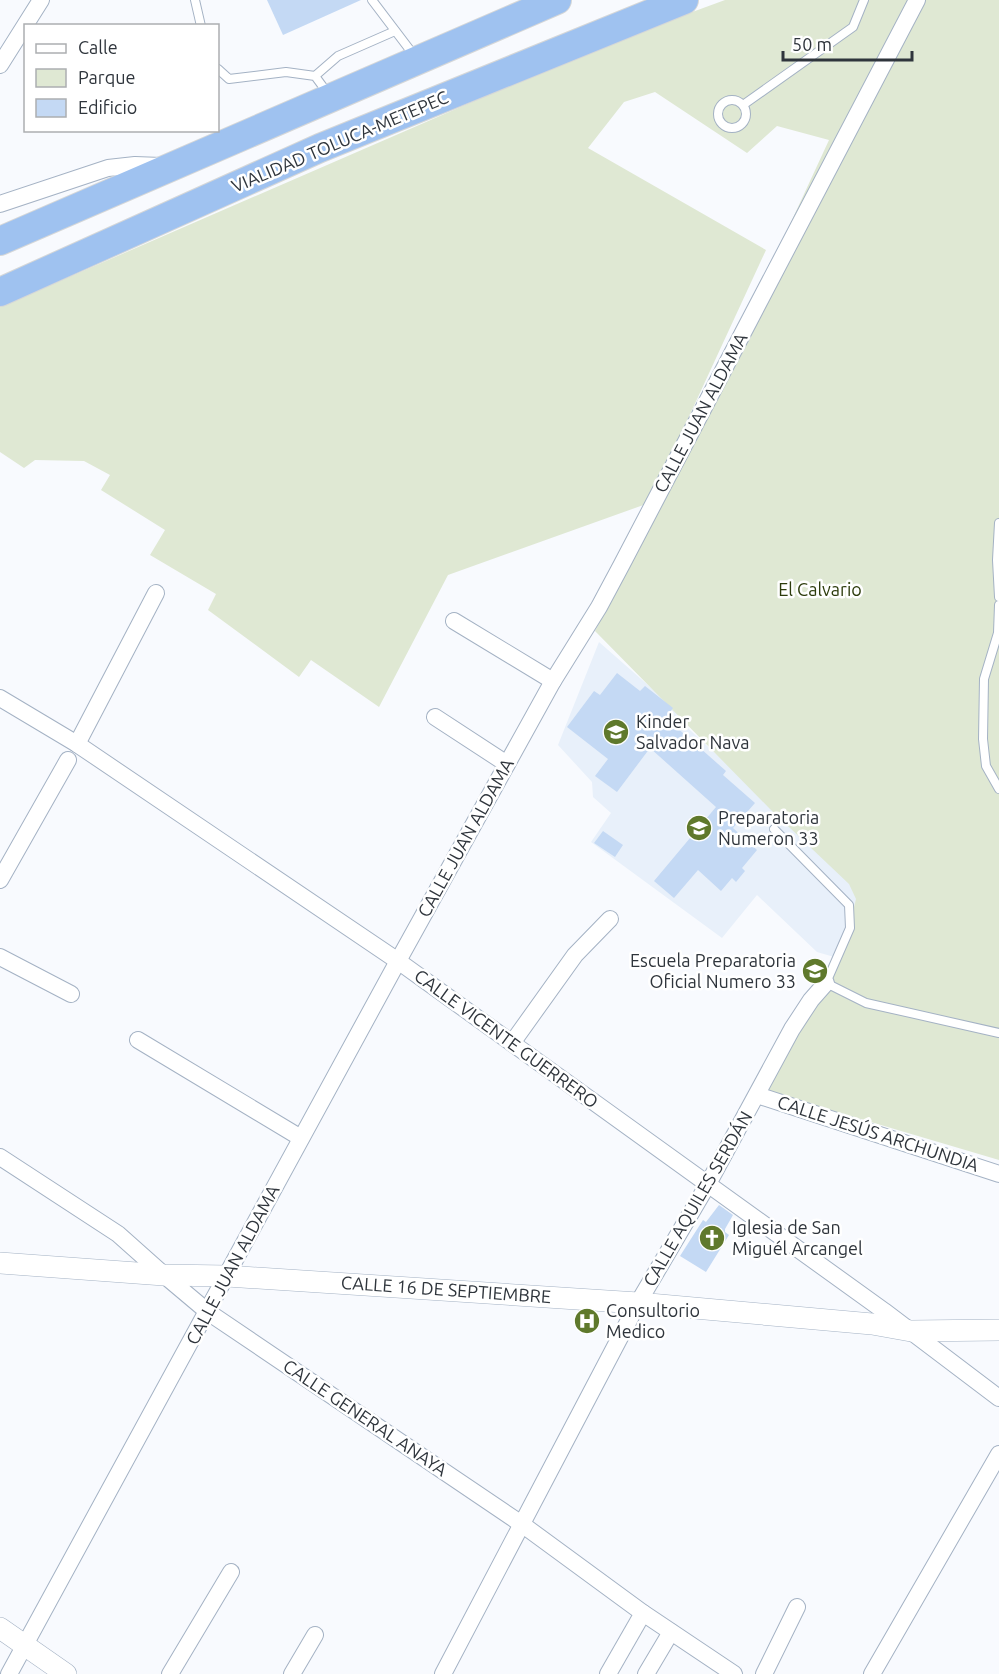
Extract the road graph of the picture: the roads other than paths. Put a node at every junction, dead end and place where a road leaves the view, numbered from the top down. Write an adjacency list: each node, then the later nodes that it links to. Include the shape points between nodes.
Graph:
1 (41, 0): 8 (street)
2 (195, 0): 9 (lane)
3 (372, 0): 11 (lane)
4 (557, 0): 12 (highway)
5 (684, 0): 20 (highway, VIALIDAD TOLUCA-METEPEC, via 320,148)
6 (864, 0): 16 (lane, via 853,27)
7 (916, 0): 26 (street, CALLE JUAN ALDAMA, via 638,536)
8 (26, 24)
9 (201, 24)
10 (24, 27): 13 (street)
11 (395, 31): 12 (lane); 15 (lane, via 338,56)
12 (418, 61): 15 (highway)
13 (0, 65)
14 (219, 70): 15 (lane, via 229,79 286,72)
15 (323, 87): 17 (highway)
16 (743, 105)
17 (174, 166): 18 (street, via 108,168); 19 (highway)
18 (0, 204)
19 (0, 241)
20 (0, 292)
21 (999, 523): 23 (lane)
22 (156, 593): 29 (street)
23 (999, 597)
24 (999, 605): 32 (lane, via 998,633 984,680 983,740 986,766)
25 (454, 621): 26 (street)
26 (553, 681): 31 (street, CALLE JUAN ALDAMA)
27 (0, 698): 29 (street, CALLE VICENTE GUERRERO)
28 (435, 717): 31 (street)
29 (77, 744): 37 (street, CALLE VICENTE GUERRERO)
30 (69, 760): 34 (street)
31 (507, 764): 37 (street, CALLE JUAN ALDAMA)
32 (999, 789)
33 (774, 829): 38 (lane, via 849,905 850,928)
34 (0, 880)
35 (610, 919): 42 (street, via 574,955)
36 (0, 957): 39 (street)
37 (398, 961): 42 (street, CALLE VICENTE GUERRERO); 44 (street, CALLE JUAN ALDAMA)
38 (826, 983): 40 (lane, via 866,1004); 43 (street, CALLE AQUILES SERDÁN, via 804,1010)
39 (72, 994)
40 (999, 1033)
41 (138, 1040): 44 (street)
42 (512, 1043): 47 (street, CALLE VICENTE GUERRERO)
43 (757, 1095): 46 (street, CALLE JESÚS ARCHUNDIA); 47 (street, CALLE AQUILES SERDÁN)
44 (302, 1138): 50 (street, CALLE JUAN ALDAMA)
45 (0, 1157): 49 (street, CALLE GENERAL ANAYA, via 111,1229)
46 (999, 1174)
47 (708, 1184): 51 (street, CALLE AQUILES SERDÁN); 54 (street, CALLE VICENTE GUERRERO)
48 (0, 1263): 49 (street, CALLE 16 DE SEPTIEMBRE)
49 (164, 1275): 50 (street, CALLE 16 DE SEPTIEMBRE); 52 (street, CALLE GENERAL ANAYA)
50 (227, 1276): 51 (street, CALLE 16 DE SEPTIEMBRE); 52 (street, CALLE JUAN ALDAMA)
51 (638, 1303): 54 (street, CALLE 16 DE SEPTIEMBRE); 57 (street, CALLE AQUILES SERDÁN)
52 (208, 1311): 57 (street, CALLE GENERAL ANAYA); 64 (street, CALLE JUAN ALDAMA)
53 (999, 1330): 54 (street, CALLE 16 DE SEPTIEMBRE)
54 (912, 1331): 55 (street, CALLE VICENTE GUERRERO)
55 (999, 1398)
56 (999, 1454): 75 (street)
57 (523, 1525): 60 (street, CALLE GENERAL ANAYA); 70 (street, CALLE AQUILES SERDÁN)
58 (231, 1572): 68 (street)
59 (797, 1607): 74 (street)
60 (643, 1613): 62 (street, CALLE GENERAL ANAYA); 71 (street)
61 (0, 1628): 64 (street)
62 (670, 1632): 65 (street, CALLE GENERAL ANAYA); 72 (street)
63 (315, 1635): 69 (street)
64 (25, 1645): 66 (street, CALLE JUAN ALDAMA); 67 (street)
65 (713, 1668): 73 (street, CALLE GENERAL ANAYA)
66 (9, 1674)
67 (66, 1674)
68 (171, 1674)
69 (292, 1674)
70 (443, 1674)
71 (608, 1674)
72 (646, 1674)
73 (734, 1674)
74 (764, 1674)
75 (873, 1674)

